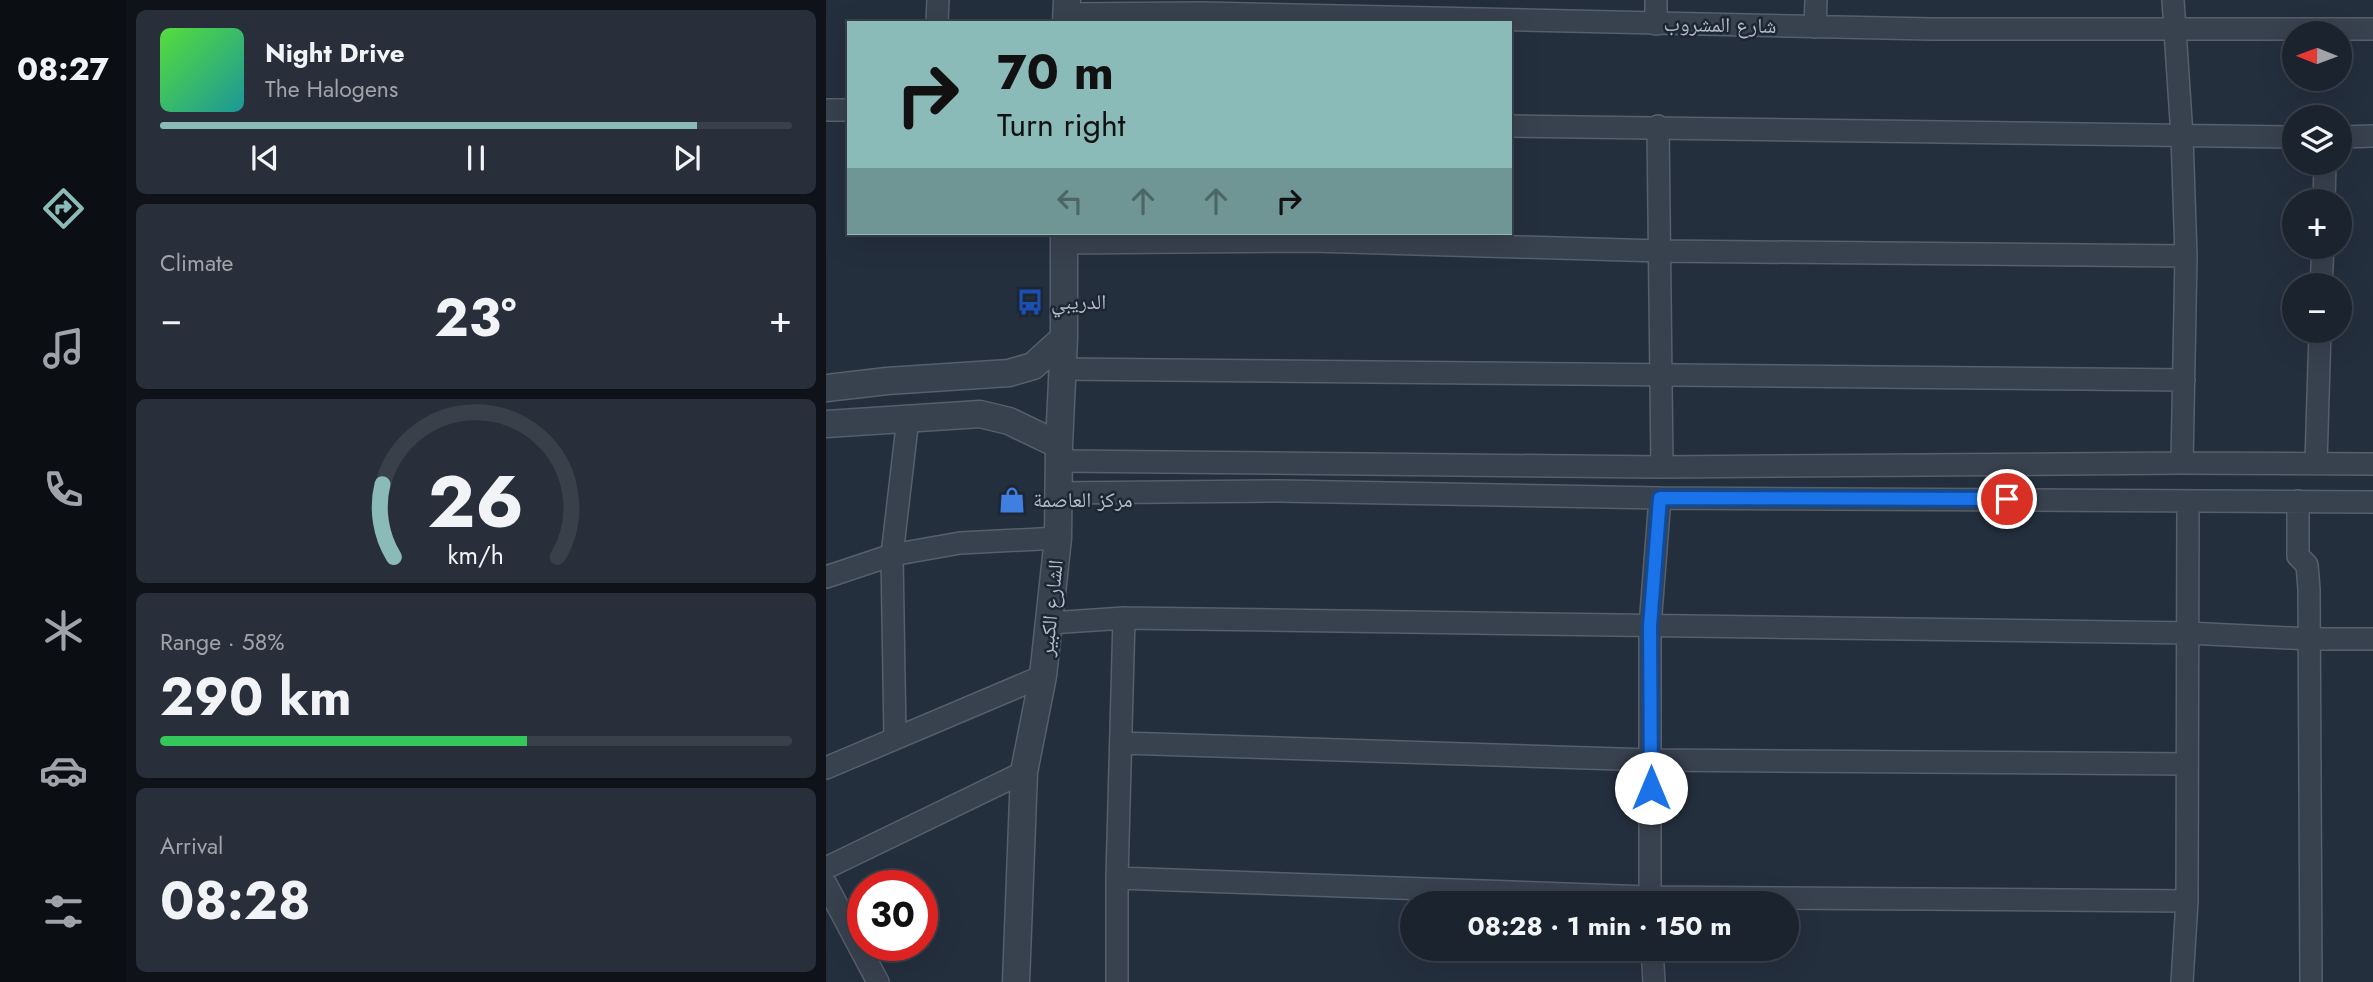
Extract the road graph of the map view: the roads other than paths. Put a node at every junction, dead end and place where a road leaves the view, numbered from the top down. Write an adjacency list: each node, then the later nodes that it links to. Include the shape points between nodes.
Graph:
1 (938, 0): 7 (street)
2 (1656, 0): 8 (street)
3 (1816, 0): 9 (street)
4 (2173, 0): 10 (street)
5 (1203, 6): 6 (street, شارع المشروب); 8 (street, شارع المشروب)
6 (1066, 12)
7 (937, 21)
8 (1656, 24): 9 (street, شارع المشروب)
9 (1815, 27): 10 (street, شارع المشروب)
10 (2173, 29): 11 (street, شارع المشروب); 16 (street)
11 (2373, 29)
12 (826, 110): 13 (street)
13 (847, 110)
14 (1512, 125): 15 (street)
15 (1658, 126): 16 (street); 21 (street)
16 (2182, 136): 18 (street); 22 (street)
17 (2373, 136): 19 (street)
18 (2282, 137)
19 (2352, 137)
20 (1064, 238): 21 (street); 23 (street, الشارع الكبير)
21 (1660, 251): 22 (street); 26 (street)
22 (2186, 256): 27 (street)
23 (1064, 338): 25 (street, الشارع الكبير); 28 (street, via 1033,366 1009,373)
24 (2320, 343): 33 (street)
25 (1063, 369): 26 (street); 31 (street, الشارع الكبير)
26 (1661, 377): 27 (street); 35 (street)
27 (2184, 380): 32 (street)
28 (826, 388)
29 (908, 418): 30 (street); 31 (street, via 980,414 1009,421); 42 (street)
30 (826, 424)
31 (1059, 453): 35 (street); 36 (street, الشارع الكبير)
32 (2182, 463): 33 (street); 35 (street)
33 (2316, 463): 34 (street)
34 (2373, 464)
35 (1662, 467)
36 (1058, 493): 37 (street, via 1280,491); 41 (street, الشارع الكبير)
37 (1660, 498): 38 (street); 46 (street)
38 (2188, 501): 39 (street); 47 (street)
39 (2298, 501): 40 (street); 48 (street, via 2298,556 2308,573)
40 (2373, 502)
41 (1058, 537): 42 (street, via 960,543); 45 (street, الشارع الكبير)
42 (892, 555): 43 (street); 51 (street)
43 (826, 577)
44 (1125, 618): 45 (street); 46 (street); 52 (street)
45 (1050, 623): 50 (street, الشارع الكبير)
46 (1650, 626): 47 (street); 53 (street)
47 (2188, 633): 48 (street); 54 (street)
48 (2310, 639): 49 (street); 70 (street)
49 (2373, 639)
50 (1043, 676): 51 (street); 56 (street, الشارع الكبير)
51 (895, 738): 55 (street)
52 (1122, 743): 53 (street); 58 (street)
53 (1651, 760): 54 (street); 61 (street)
54 (2187, 764): 63 (street)
55 (826, 768)
56 (1024, 772): 57 (street); 66 (street, الشارع الكبير)
57 (826, 868)
58 (1117, 878): 60 (street); 67 (street)
59 (826, 884): 65 (street)
60 (1431, 891)
61 (1649, 891)
62 (1799, 900): 63 (street)
63 (2187, 901): 69 (street)
64 (1653, 961): 68 (street)
65 (878, 982)
66 (1016, 982)
67 (1117, 982)
68 (1654, 982)
69 (2182, 982)
70 (2311, 982)

